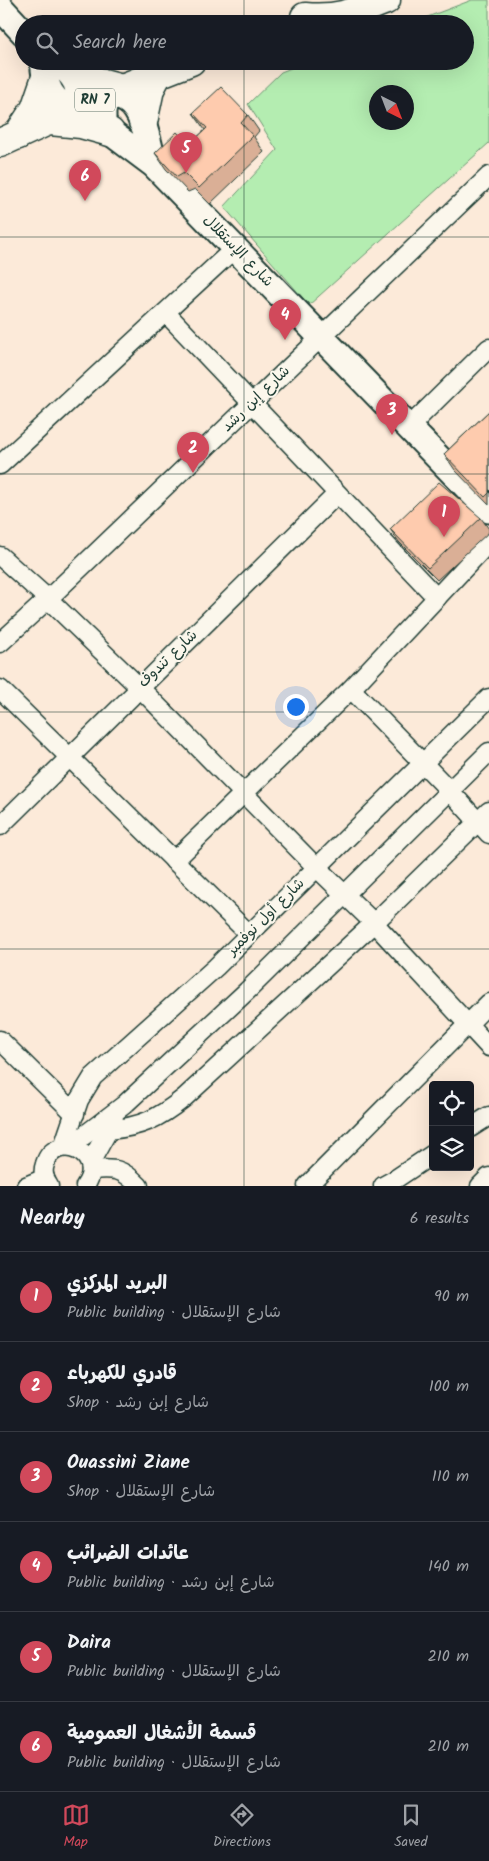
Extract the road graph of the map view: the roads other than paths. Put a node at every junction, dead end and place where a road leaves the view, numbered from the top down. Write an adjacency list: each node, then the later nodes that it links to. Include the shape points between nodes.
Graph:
1 (386, 0): 3 (main road)
2 (0, 7): 4 (street)
3 (345, 15)
4 (15, 23)
5 (51, 70): 15 (main road, via 35,109)
6 (58, 70): 11 (street, via 75,78)
7 (61, 70): 10 (main road)
8 (168, 70): 9 (main road, RN 7)
9 (158, 74): 10 (main road, RN 7); 13 (main road, via 150,90)
10 (115, 91): 11 (main road, RN 7); 13 (street, via 135,107); 14 (street, via 103,122)
11 (76, 109): 12 (main road, RN 7)
12 (50, 121): 14 (main road); 15 (main road, RN 7)
13 (143, 122): 16 (street)
14 (110, 132): 16 (street, شارع الإستقلال)
15 (9, 139)
16 (154, 164): 18 (street, شارع الإستقلال)
17 (489, 176): 20 (street, شارع إبن رشد)
18 (234, 248): 19 (street); 20 (street, شارع الإستقلال)
19 (166, 313): 22 (street); 24 (street)
20 (322, 336): 22 (street, شارع إبن رشد); 23 (street, شارع الإستقلال)
21 (489, 348): 23 (street)
22 (251, 404): 25 (street); 30 (street, شارع إبن رشد)
23 (409, 427): 26 (street, شارع الإستقلال)
24 (0, 465)
25 (337, 494): 29 (street); 32 (street, شارع تندوف)
26 (489, 510)
27 (489, 542): 29 (street)
28 (0, 556): 30 (street)
29 (437, 598): 34 (street)
30 (48, 599): 31 (street, شارع إبن رشد); 32 (street)
31 (0, 643)
32 (139, 687): 37 (street, شارع تندوف); 40 (street)
33 (0, 689): 37 (street)
34 (351, 689): 38 (street); 40 (street)
35 (489, 698): 38 (street, شارع أول نوفمبر)
36 (489, 752): 39 (street)
37 (70, 757): 42 (street, شارع تندوف); 43 (street)
38 (422, 764): 39 (street); 44 (street, شارع أول نوفمبر)
39 (450, 791): 41 (street); 45 (street)
40 (245, 793): 43 (street); 44 (street)
41 (485, 822): 46 (street)
42 (0, 826)
43 (174, 861): 47 (street)
44 (316, 867): 45 (street); 47 (street, شارع أول نوفمبر)
45 (345, 896): 46 (street); 52 (street)
46 (374, 923): 49 (street); 56 (street, via 168,1111 150,1122)
47 (249, 934): 53 (street, شارع أول نوفمبر, via 94,1077 79,1100)
48 (489, 1003): 49 (street)
49 (467, 1024): 51 (street); 64 (street)
50 (0, 1040): 53 (street)
51 (489, 1047)
52 (124, 1105): 56 (street); 57 (street)
53 (75, 1114): 57 (street, شارع أول نوفمبر)
54 (489, 1116): 55 (street)
55 (473, 1126)
56 (108, 1130): 59 (street)
57 (66, 1147): 59 (street, via 82,1152); 61 (street, via 47,1158 44,1171)
58 (429, 1157): 65 (street)
59 (89, 1173): 63 (street, via 114,1169 126,1174)
60 (489, 1177): 66 (street)
61 (47, 1184): 62 (street)
62 (26, 1186)
63 (138, 1186)
64 (307, 1186)
65 (383, 1186)
66 (480, 1186)

